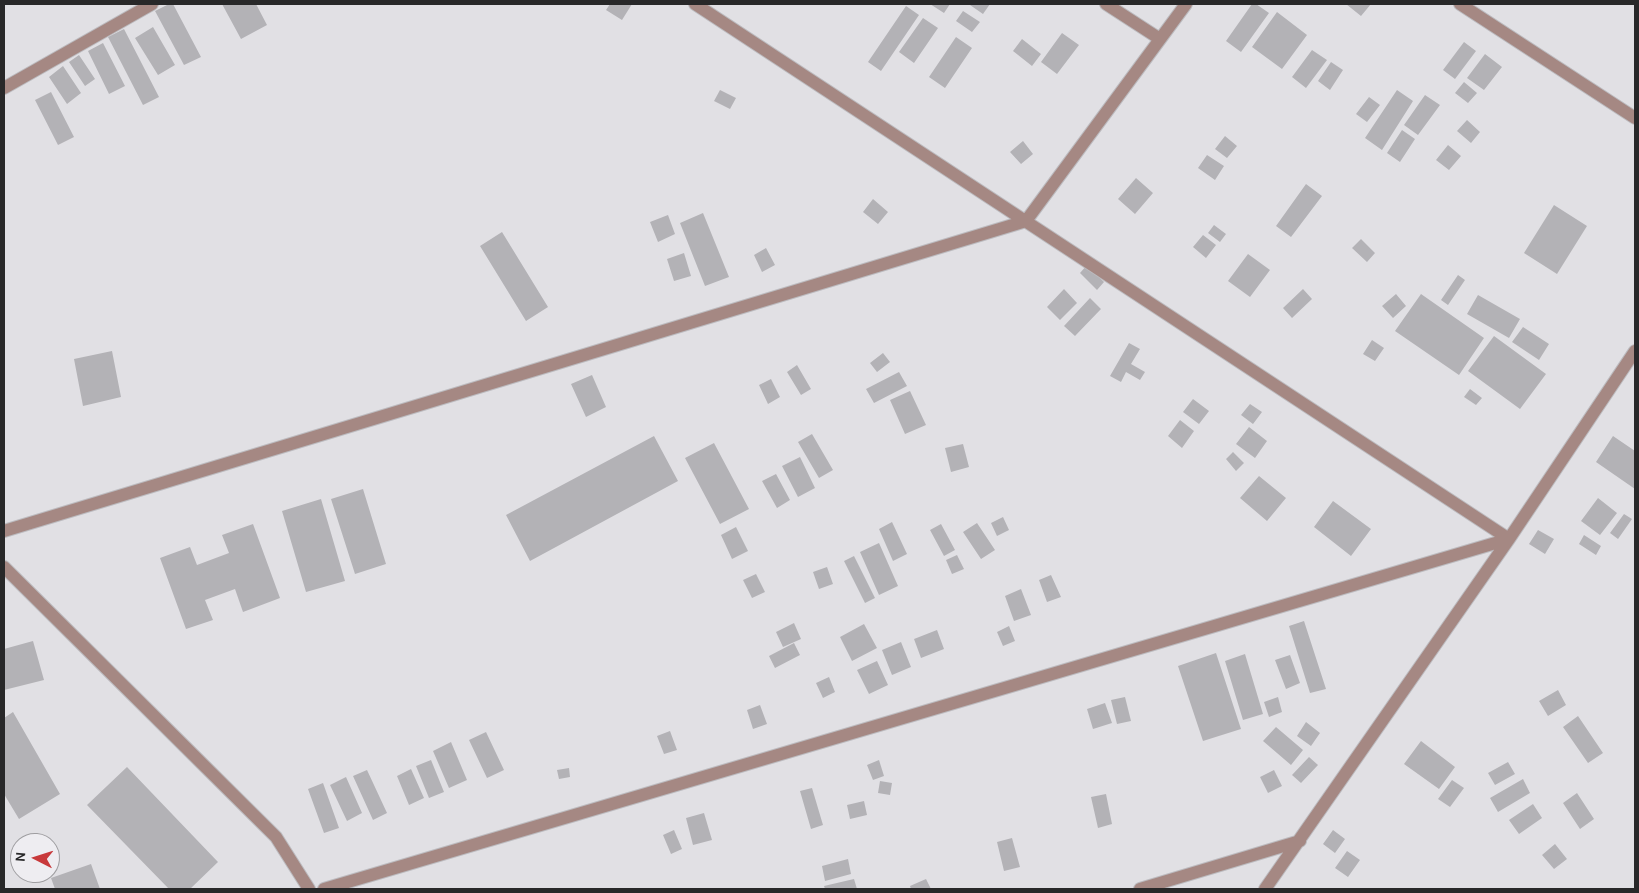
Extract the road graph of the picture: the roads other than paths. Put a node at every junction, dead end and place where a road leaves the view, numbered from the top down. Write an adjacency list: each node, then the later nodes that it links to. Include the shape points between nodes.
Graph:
1 (152, 4): 7 (street)
2 (694, 4): 9 (street)
3 (1106, 4): 6 (street)
4 (1186, 4): 6 (street)
5 (1460, 4): 8 (street)
6 (1160, 39): 9 (street)
7 (4, 88)
8 (1635, 118)
9 (1026, 221): 11 (street); 12 (street)
10 (1635, 351): 12 (street)
11 (4, 531)
12 (1509, 538): 14 (street); 16 (street)
13 (4, 567): 15 (street, via 276,836)
14 (1300, 841): 17 (street); 18 (street)
15 (309, 889)
16 (324, 889)
17 (1140, 889)
18 (1265, 889)

